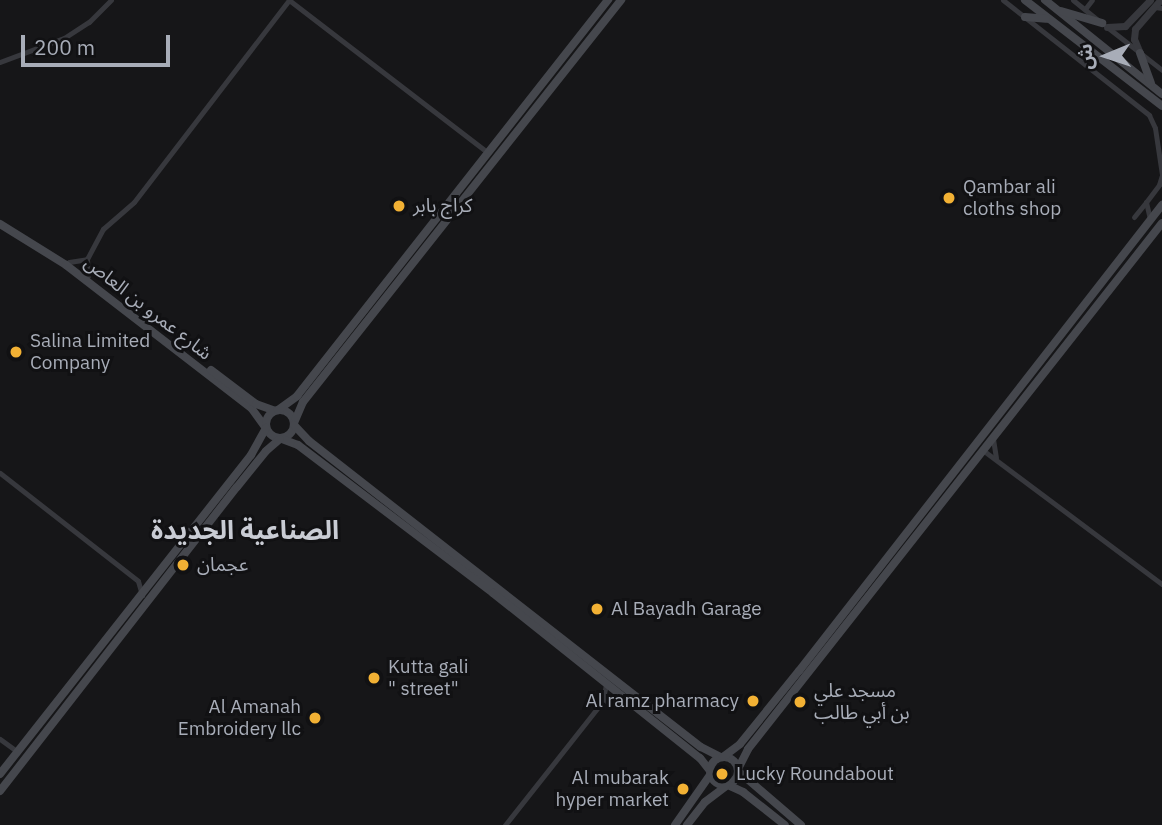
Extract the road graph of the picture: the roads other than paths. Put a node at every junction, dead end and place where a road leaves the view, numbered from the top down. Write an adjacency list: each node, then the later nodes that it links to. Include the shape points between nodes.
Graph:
1 (111, 0): 19 (street, via 64,38)
2 (289, 0): 24 (street); 32 (street, via 134,202 103,229)
3 (610, 0): 17 (main road, via 583,40); 24 (main road)
4 (621, 0): 17 (main road)
5 (1003, 0): 13 (street)
6 (1025, 0): 14 (main road)
7 (1045, 0): 11 (main road)
8 (1073, 0): 12 (street)
9 (1092, 0): 12 (street)
10 (1157, 4): 16 (street)
11 (1056, 9): 15 (main road); 21 (main road)
12 (1085, 9): 15 (street)
13 (1025, 17): 14 (main road); 26 (street, via 1152,119 1162,174)
14 (1050, 20): 23 (main road)
15 (1104, 25): 16 (street); 18 (street)
16 (1132, 26): 18 (street)
17 (583, 49): 25 (main road)
18 (1140, 53): 20 (street); 21 (main road)
19 (0, 62)
20 (1162, 70)
21 (1152, 86): 22 (main road)
22 (1162, 94)
23 (1162, 106)
24 (484, 156): 25 (main road, via 488,160); 35 (main road, via 297,396)
25 (475, 182): 36 (main road, via 303,402)
26 (1146, 202): 28 (street); 29 (street)
27 (1162, 205): 29 (main road)
28 (1134, 217)
29 (1150, 220): 37 (main road)
30 (0, 222): 33 (main road, شارع عمرو بن العاص); 38 (main road, شارع عمرو بن العاص, via 66,264 252,409)
31 (1162, 223): 40 (main road)
32 (87, 259): 33 (street); 34 (street)
33 (69, 262): 34 (main road, شارع عمرو بن العاص)
34 (88, 276): 35 (main road, شارع عمرو بن العاص, via 256,404)
35 (277, 411): 36 (main road, via 289,414); 38 (main road, via 268,418)
36 (294, 424): 39 (main road, via 291,434); 51 (main road, via 309,441)
37 (992, 426): 41 (main road, via 982,443); 42 (main road)
38 (266, 428): 39 (main road); 47 (main road, via 251,455)
39 (281, 439): 49 (main road, via 298,445); 55 (main road, via 262,456)
40 (993, 439): 41 (main road); 43 (street)
41 (984, 451): 43 (street); 45 (main road)
42 (970, 453): 45 (main road); 61 (main road, via 740,744)
43 (996, 458): 48 (street)
44 (0, 473): 46 (street)
45 (964, 473): 63 (main road, via 748,749)
46 (138, 581): 47 (street); 50 (street)
47 (153, 581): 50 (main road)
48 (1162, 584)
49 (493, 593): 51 (main road, via 507,603); 53 (main road)
50 (142, 595): 52 (main road)
51 (511, 596): 54 (main road)
52 (122, 618): 55 (main road, via 104,644); 60 (main road)
53 (524, 619): 54 (main road, via 527,615); 56 (main road)
54 (544, 624): 61 (main road, via 701,747)
55 (106, 654): 68 (main road)
56 (606, 683): 57 (main road); 58 (street)
57 (620, 694): 58 (street); 64 (main road, via 700,758)
58 (602, 702): 69 (street)
59 (2, 741): 60 (street); 62 (street)
60 (18, 751): 62 (main road); 66 (main road, via 17,761)
61 (722, 757): 63 (main road, via 731,759); 64 (main road, via 713,762)
62 (9, 763): 65 (main road)
63 (738, 770): 67 (main road, via 736,780); 73 (main road)
64 (710, 773): 67 (main road, via 718,784); 70 (main road)
65 (0, 774)
66 (0, 783)
67 (727, 785): 71 (main road, via 705,802); 72 (main road)
68 (0, 791)
69 (505, 825)
70 (675, 825)
71 (687, 825)
72 (785, 825)
73 (801, 825)

